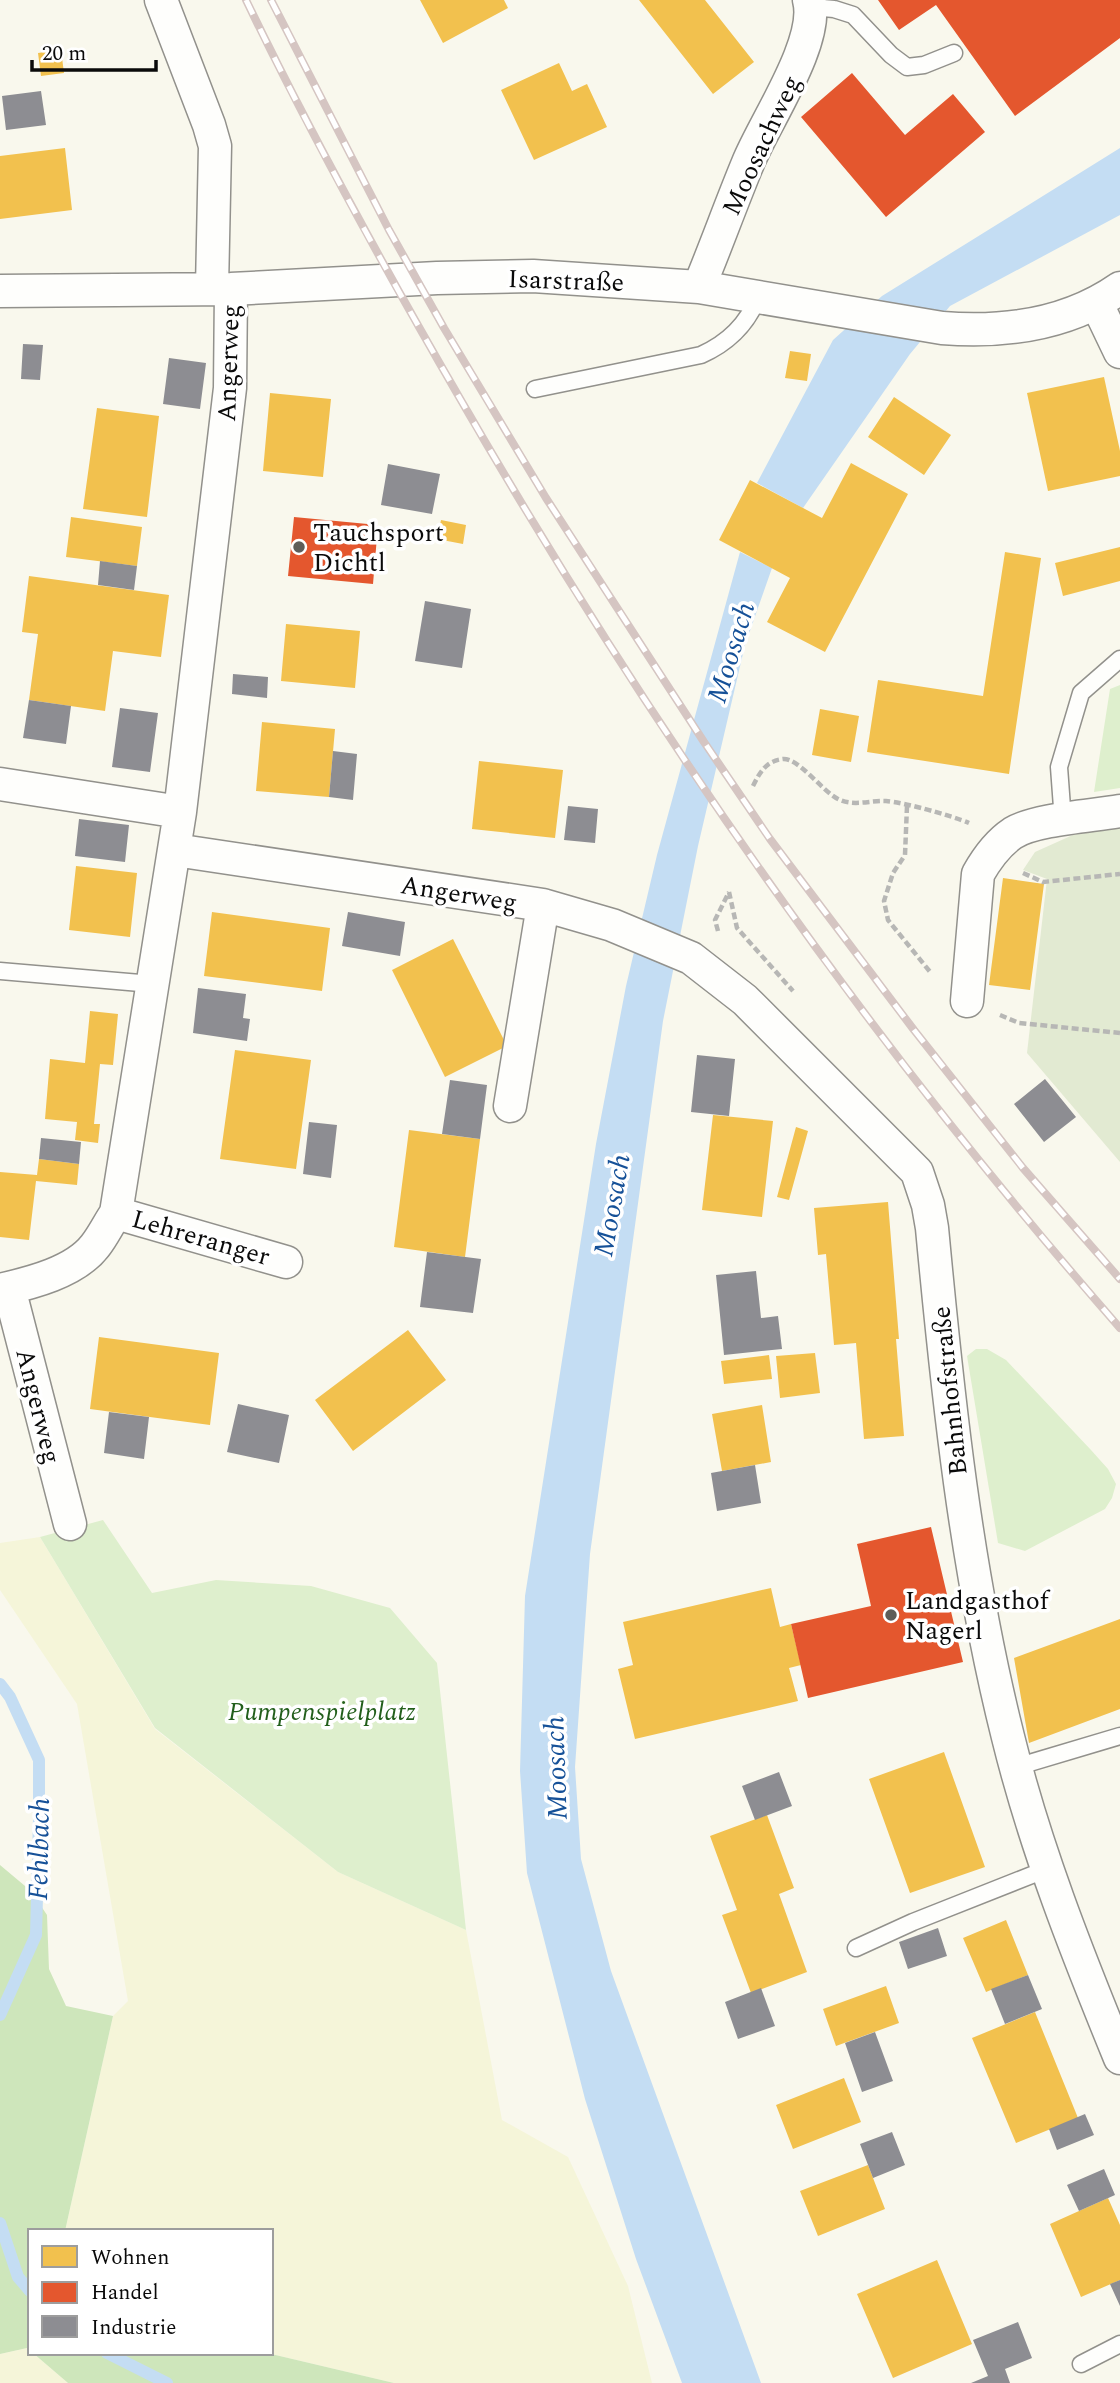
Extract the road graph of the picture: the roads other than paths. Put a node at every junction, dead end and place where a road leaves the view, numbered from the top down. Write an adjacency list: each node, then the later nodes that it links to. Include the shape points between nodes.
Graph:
1 (161, 0): 5 (street, Angerweg, via 215,146)
2 (810, 4): 3 (lane, via 853,15 907,67); 4 (street, Moosachweg, via 797,65 748,161)
3 (954, 53)
4 (699, 287): 5 (street, Isarstraße, via 533,276); 8 (street, Isarstraße)
5 (221, 288): 6 (street, Isarstraße); 14 (street, Angerweg, via 230,388)
6 (0, 291)
7 (1108, 296): 8 (street, Isarstraße, via 1047,321 975,331); 9 (street)
8 (758, 298): 10 (lane, via 751,316 737,331 701,355)
9 (1120, 352)
10 (535, 389)
11 (1120, 659): 15 (lane, via 1081,693 1059,767)
12 (0, 784): 14 (street)
13 (1120, 811): 15 (street)
14 (180, 812): 16 (street, Angerweg)
15 (1063, 821): 20 (street, via 1014,832 982,866)
16 (175, 850): 17 (street, Angerweg); 19 (street, Angerweg)
17 (543, 905): 21 (street, Angerweg); 27 (street, Bahnhofstraße, via 612,925 691,958 745,1000 916,1172 932,1228 961,1496)
18 (0, 971): 19 (lane)
19 (152, 984): 22 (street, Angerweg)
20 (967, 1001)
21 (510, 1106)
22 (116, 1213): 23 (street, Lehreranger); 24 (street, Angerweg, via 93,1248 68,1267 48,1278)
23 (286, 1262)
24 (5, 1289): 25 (street, Angerweg)
25 (70, 1524)
26 (1120, 1736): 27 (lane)
27 (1016, 1767): 28 (street, Bahnhofstraße)
28 (1047, 1869): 29 (lane); 30 (street, Bahnhofstraße)
29 (856, 1948)
30 (1120, 2057)
31 (1120, 2344): 32 (lane)
32 (1081, 2364)

